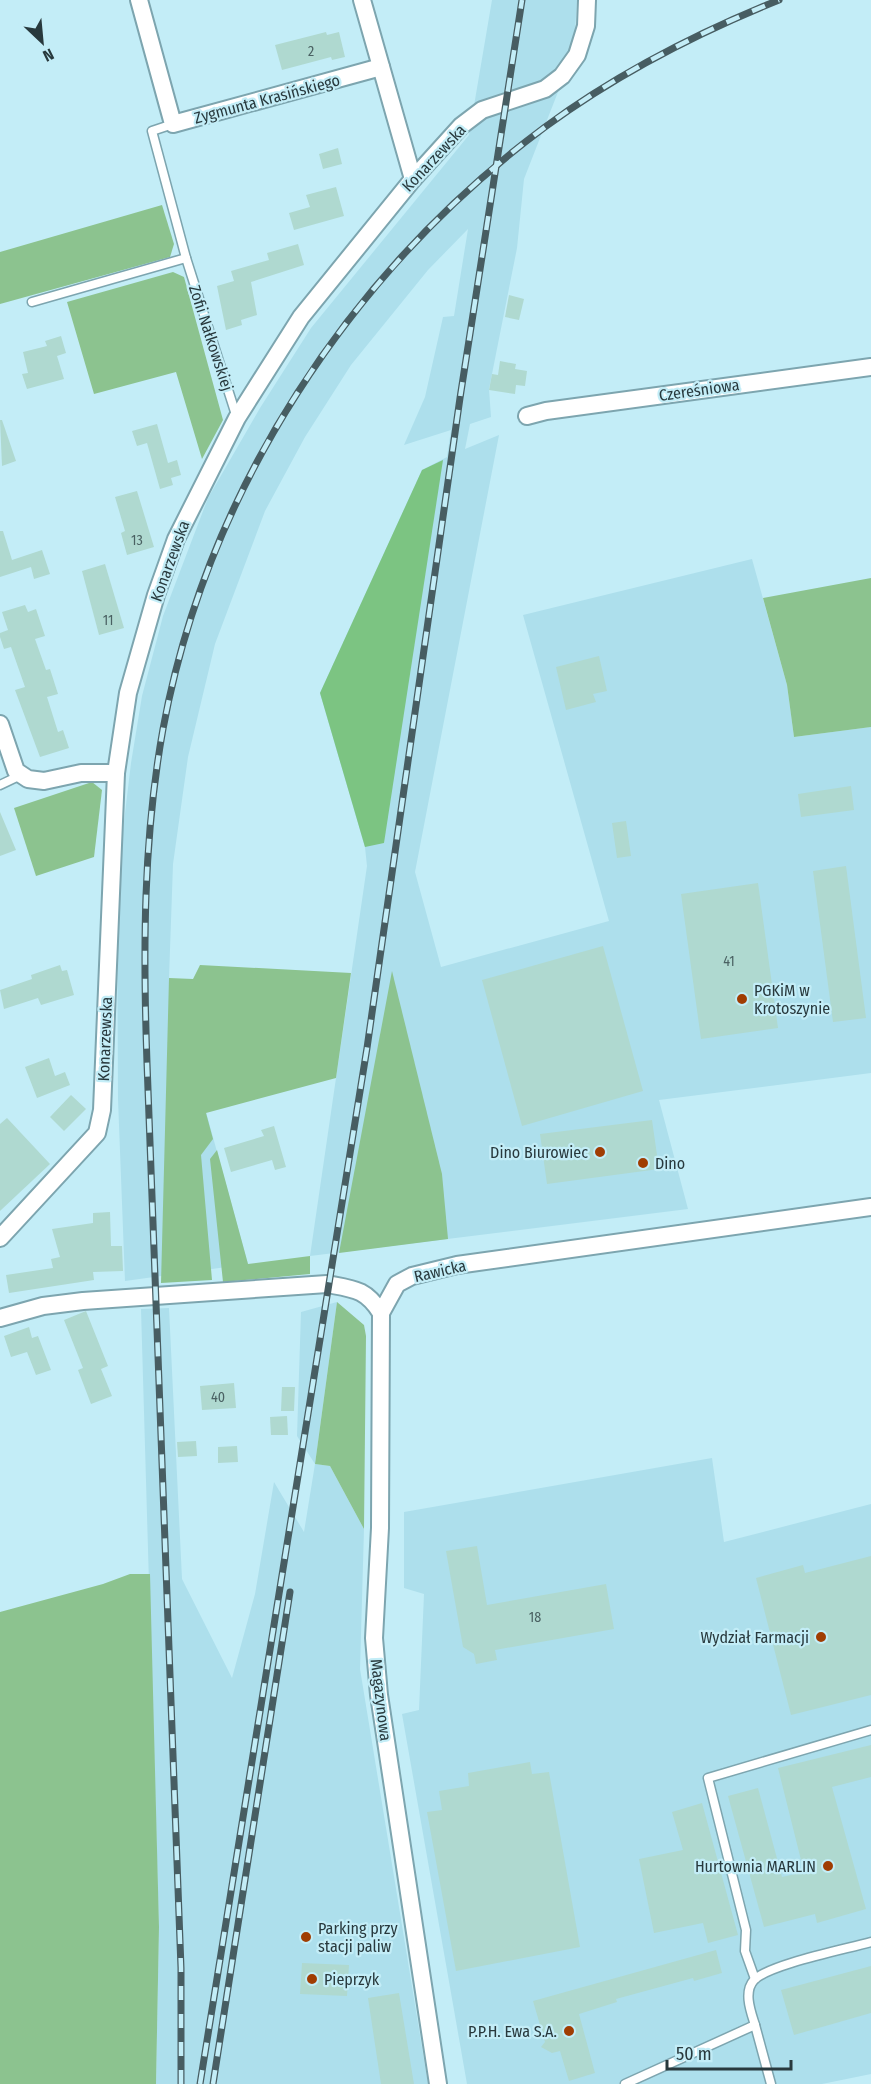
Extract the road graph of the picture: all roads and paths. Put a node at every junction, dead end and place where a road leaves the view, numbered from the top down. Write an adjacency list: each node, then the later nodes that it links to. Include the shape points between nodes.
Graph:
1 (140, 0): 5 (street, Zygmunta Krasińskiego)
2 (362, 0): 4 (street)
3 (587, 0): 6 (street, Konarzewska, via 586,26 577,55 561,76 545,89 482,110 461,126)
4 (381, 67): 5 (street, Zygmunta Krasińskiego); 6 (street)
5 (173, 124): 7 (lane, Zofii Nałkowskiej, via 152,131)
6 (412, 179): 11 (street, Konarzewska, via 301,317)
7 (186, 258): 8 (lane); 11 (lane, Zofii Nałkowskiej)
8 (32, 302)
9 (871, 367): 10 (street, Czereśniowa)
10 (527, 416)
11 (237, 418): 13 (street, Konarzewska, via 194,498 156,595 128,693)
12 (0, 724): 14 (street, via 16,771)
13 (116, 773): 14 (street, via 81,773 44,781); 17 (street, Konarzewska, via 102,1110 97,1133)
14 (21, 775): 15 (lane)
15 (0, 785)
16 (871, 1207): 18 (street, Rawicka, via 457,1265 412,1276 398,1284)
17 (0, 1238)
18 (381, 1313): 19 (street, via 372,1298 357,1289 327,1284 83,1301); 24 (street, Magazynowa, via 380,1528 374,1638 379,1695)
19 (0, 1318)
20 (871, 1730): 22 (lane, via 708,1778 746,1930 745,1951)
21 (871, 1942): 22 (lane, via 783,1966)
22 (754, 1979): 23 (lane, via 749,2002)
23 (754, 2025): 25 (lane); 26 (lane)
24 (438, 2084)
25 (625, 2084)
26 (771, 2084)

